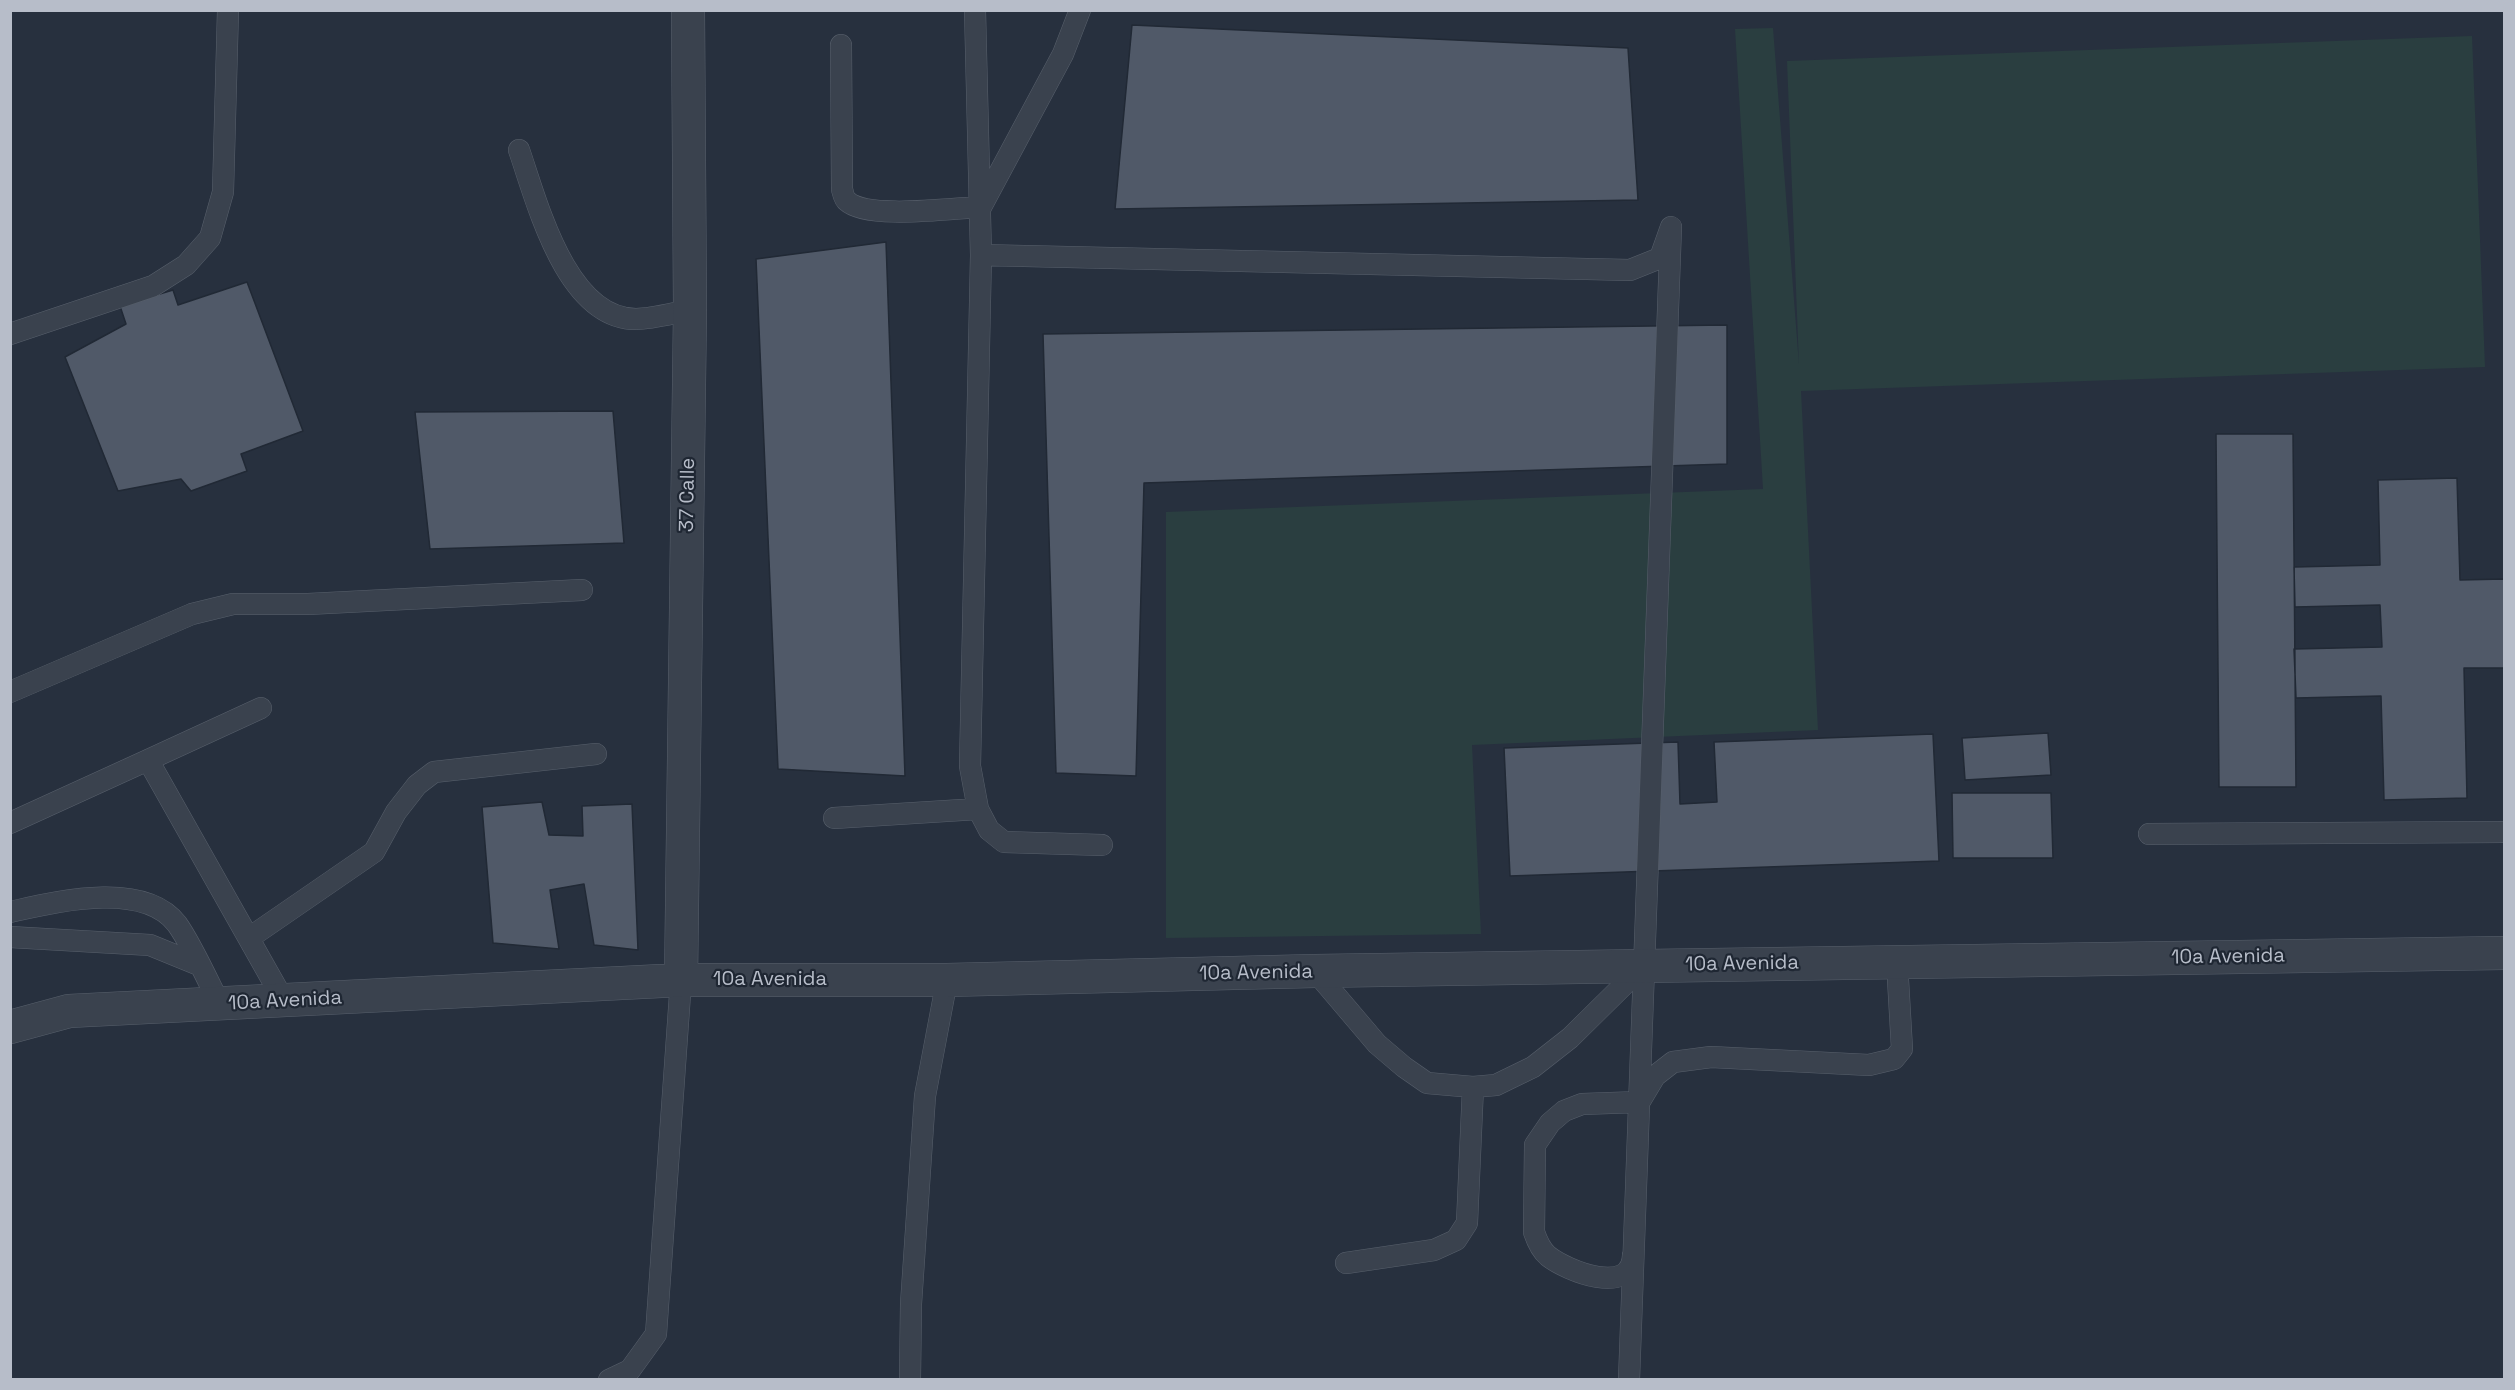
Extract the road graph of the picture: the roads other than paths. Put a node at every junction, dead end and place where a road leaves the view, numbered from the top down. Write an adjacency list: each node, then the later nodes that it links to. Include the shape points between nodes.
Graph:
1 (228, 10): 10 (lane, via 224,192 210,238 186,265 153,286)
2 (688, 10): 9 (street, 37 Calle)
3 (975, 10): 7 (lane)
4 (1080, 10): 7 (lane, via 1063,54)
5 (842, 45): 7 (lane, via 842,189 846,200 856,207 878,212)
6 (519, 150): 9 (lane, via 552,247 578,288 605,311 634,319)
7 (981, 207): 8 (lane)
8 (981, 255): 16 (lane, via 970,766); 28 (lane, via 1630,270 1660,258 1671,227)
9 (690, 310): 30 (street, 37 Calle)
10 (10, 334)
11 (582, 590): 12 (lane, via 308,604 233,604 192,614)
12 (10, 692)
13 (261, 708): 15 (lane)
14 (596, 754): 24 (lane, via 434,772 417,785 396,812 374,852)
15 (148, 760): 18 (lane); 24 (lane)
16 (978, 808): 17 (lane); 21 (lane, via 989,830 1005,842)
17 (834, 818)
18 (10, 823)
19 (2505, 832): 20 (lane)
20 (2149, 834)
21 (1102, 845)
22 (10, 912): 27 (lane, via 68,900 131,898 155,907 176,923)
23 (10, 937): 27 (lane, via 150,945)
24 (249, 938): 32 (lane)
25 (2505, 953): 26 (street, 10a Avenida)
26 (1897, 962): 28 (street, 10a Avenida); 36 (lane, via 1902,1049 1894,1059 1869,1065 1711,1057 1673,1062 1655,1076)
27 (199, 965): 33 (lane)
28 (1643, 966): 29 (street, 10a Avenida); 35 (lane, via 1570,1038 1533,1067 1496,1085); 36 (lane)
29 (1315, 971): 31 (street, 10a Avenida); 35 (lane, via 1377,1044 1404,1067 1427,1083)
30 (681, 980): 31 (street, 10a Avenida); 32 (street, 10a Avenida); 39 (lane, via 656,1334 630,1370)
31 (947, 980): 40 (lane, via 925,1096 911,1304)
32 (284, 1001): 33 (street, 10a Avenida)
33 (220, 1005): 34 (street, 10a Avenida, via 69,1011)
34 (10, 1027)
35 (1473, 1087): 38 (lane, via 1467,1223 1456,1240 1434,1250)
36 (1639, 1102): 37 (lane); 37 (lane, via 1582,1104 1564,1111 1550,1123 1536,1145 1537,1242 1548,1255 1582,1275 1613,1279 1626,1272)
37 (1633, 1262): 41 (lane)
38 (1346, 1263)
39 (609, 1380)
40 (910, 1380)
41 (1629, 1380)

